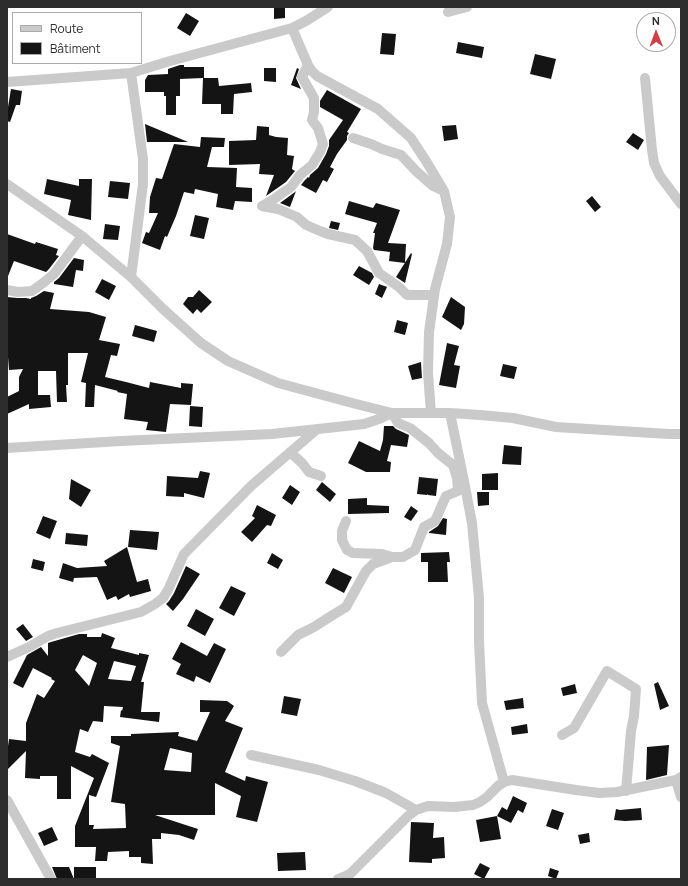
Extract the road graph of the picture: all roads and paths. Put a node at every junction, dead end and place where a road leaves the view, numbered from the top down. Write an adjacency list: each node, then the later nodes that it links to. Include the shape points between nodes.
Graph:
1 (328, 7): 4 (street)
2 (467, 7): 3 (street)
3 (448, 12)
4 (292, 28): 5 (street); 6 (street)
5 (308, 65): 11 (street, via 317,76 378,109 411,138); 16 (street, via 302,77 314,98 312,120 318,128 323,144 312,165 291,187 262,206 297,217 306,225 328,234 355,240 367,251 379,273 407,295)
6 (131, 73): 8 (street); 14 (street, via 143,159 143,184)
7 (645, 78): 12 (street, via 654,163 660,176)
8 (7, 82)
9 (353, 138): 11 (street, via 401,155 433,186)
10 (7, 184): 13 (street)
11 (444, 191): 16 (street, via 450,217 448,244)
12 (681, 204)
13 (82, 236): 14 (street); 15 (street, via 54,274 44,283 32,291)
14 (131, 277): 17 (street, via 162,309 201,343 228,361 278,383)
15 (7, 290)
16 (434, 295): 18 (street, via 429,332)
17 (392, 413): 18 (street); 20 (street, via 364,424); 26 (street, via 398,423 410,428 453,465 458,491 446,496 435,521 424,527 415,550 403,557)
18 (431, 413): 19 (street)
19 (450, 413): 21 (street, via 512,418 556,427); 32 (street, via 472,524 480,598 482,703)
20 (316, 430): 22 (street); 23 (street)
21 (681, 434)
22 (7, 448)
23 (290, 452): 24 (street, via 309,472); 28 (street, via 251,486 184,554 168,590 155,604 141,612 113,620 57,632)
24 (321, 476)
25 (346, 522): 26 (street, via 342,540 347,550 353,553)
26 (392, 557): 27 (street, via 373,564 366,571 346,607 298,635)
27 (281, 652)
28 (7, 657)
29 (562, 735): 33 (street, via 574,728 607,671 636,689)
30 (251, 755): 36 (street, via 355,781 386,793)
31 (678, 778): 33 (street); 34 (street)
32 (504, 782): 33 (street, via 512,780 599,793); 36 (street, via 473,805 428,806)
33 (626, 791)
34 (681, 797)
35 (7, 800): 37 (street)
36 (416, 810): 38 (street, via 350,874)
37 (51, 879)
38 (338, 879)

